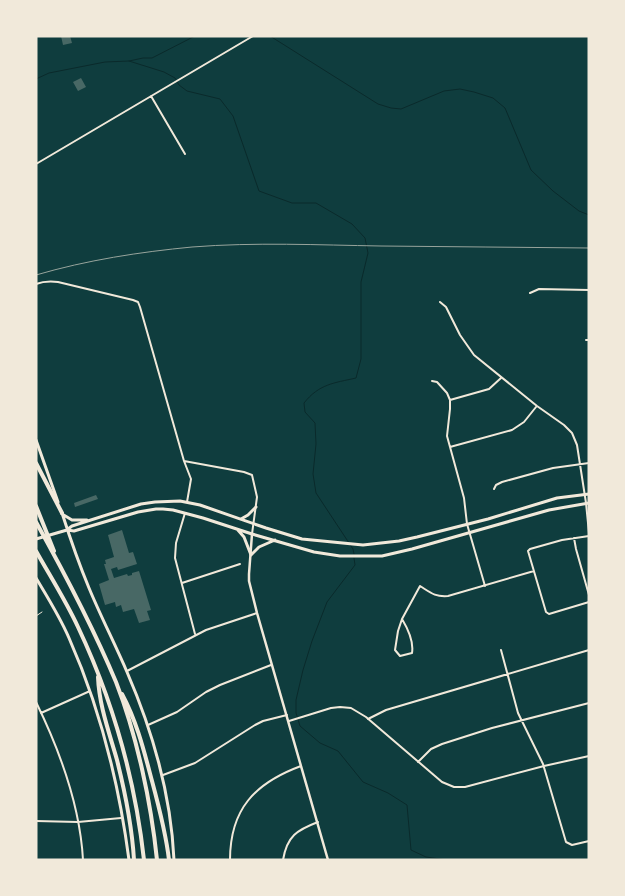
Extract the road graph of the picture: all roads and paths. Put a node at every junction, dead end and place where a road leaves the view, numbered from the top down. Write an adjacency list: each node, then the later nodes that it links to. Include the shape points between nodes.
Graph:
1 (253, 36): 2 (street)
2 (151, 96): 3 (street); 4 (street)
3 (185, 154)
4 (36, 164)
5 (36, 284): 15 (street, via 58,282 138,302)
6 (589, 290): 7 (street, via 539,289)
7 (530, 293)
8 (440, 302): 9 (street, via 467,346)
9 (501, 378): 11 (street, via 488,389); 12 (street)
10 (432, 381): 11 (street, via 437,382)
11 (450, 400): 14 (street, via 447,433)
12 (537, 406): 14 (street, via 524,422 512,430); 18 (street, via 569,429 575,439)
13 (36, 440): 26 (main road)
14 (450, 447): 33 (street)
15 (184, 461): 21 (street, via 191,480); 24 (street, via 252,475)
16 (589, 462): 18 (street)
17 (36, 463): 26 (highway)
18 (580, 464): 19 (street, via 502,482); 20 (street)
19 (494, 489)
20 (587, 494): 22 (street); 33 (main road, via 557,498)
21 (187, 502): 25 (main road, via 155,502); 29 (main road)
22 (587, 503): 36 (main road, via 548,510); 38 (street)
23 (36, 506): 44 (highway)
24 (256, 507): 29 (main road); 32 (street)
25 (121, 510): 28 (main road); 30 (main road)
26 (62, 513): 30 (main road, via 72,520); 35 (main road)
27 (185, 513): 28 (main road, via 156,509); 34 (main road); 48 (street, via 175,548)
28 (122, 516): 35 (main road, via 74,531)
29 (241, 519): 32 (main road)
30 (90, 520): 35 (main road)
31 (36, 522): 44 (highway)
32 (253, 523): 33 (main road, via 317,541 363,545 399,541); 37 (street)
33 (468, 524): 36 (street)
34 (237, 529): 37 (main road); 43 (main road)
35 (67, 530): 40 (main road); 60 (main road)
36 (470, 533): 41 (main road, via 394,554 365,556 340,556); 49 (street)
37 (252, 534): 41 (main road); 43 (street)
38 (589, 534): 39 (street)
39 (574, 538): 46 (street, via 530,549); 50 (street)
40 (36, 539)
41 (275, 540): 43 (main road, via 259,547)
42 (36, 551): 61 (highway, via 62,595)
43 (251, 555): 53 (street, via 249,581)
44 (57, 561): 63 (highway, via 85,613)
45 (240, 564): 48 (street)
46 (534, 571): 49 (street); 51 (street, via 549,614)
47 (36, 578): 64 (main road, via 68,635)
48 (182, 583): 56 (street)
49 (484, 586): 55 (street, via 440,597 420,586)
50 (589, 595)
51 (589, 602)
52 (42, 612): 54 (lane)
53 (257, 613): 56 (street); 59 (street)
54 (36, 616)
55 (402, 619): 55 (street, via 396,650 400,656 412,653 414,646)
56 (195, 635): 60 (street)
57 (501, 650): 62 (street)
58 (589, 650): 62 (street)
59 (272, 664): 68 (street); 72 (street, via 220,685 177,712)
60 (127, 671): 72 (main road)
61 (98, 672): 85 (highway, via 99,694 124,792); 86 (highway, via 128,767)
62 (507, 674): 69 (street, via 386,710); 71 (street)
63 (116, 684): 87 (highway, via 143,776); 88 (highway, via 130,709 142,746)
64 (90, 691): 67 (street); 78 (main road, via 109,756)
65 (36, 702): 67 (street)
66 (589, 703): 71 (street)
67 (41, 712): 80 (street, via 63,764)
68 (287, 715): 70 (street); 77 (street, via 255,724 195,763)
69 (368, 719): 70 (street, via 347,707 340,707); 74 (street)
70 (288, 721): 75 (street)
71 (522, 721): 74 (street, via 442,744 431,749); 76 (street)
72 (148, 725): 77 (main road)
73 (589, 756): 76 (street)
74 (418, 762): 76 (street, via 442,782 459,788)
75 (302, 766): 81 (street); 90 (street, via 270,781 247,801 234,828)
76 (544, 766): 82 (street, via 566,842 572,845)
77 (163, 776): 89 (main road)
78 (122, 818): 80 (street); 84 (main road)
79 (36, 821): 80 (street)
80 (78, 822): 83 (street)
81 (318, 822): 91 (street, via 296,833); 92 (street)
82 (589, 841)
83 (83, 860)
84 (128, 860)
85 (134, 860)
86 (144, 860)
87 (157, 860)
88 (170, 860)
89 (174, 860)
90 (230, 860)
91 (283, 860)
92 (328, 860)

